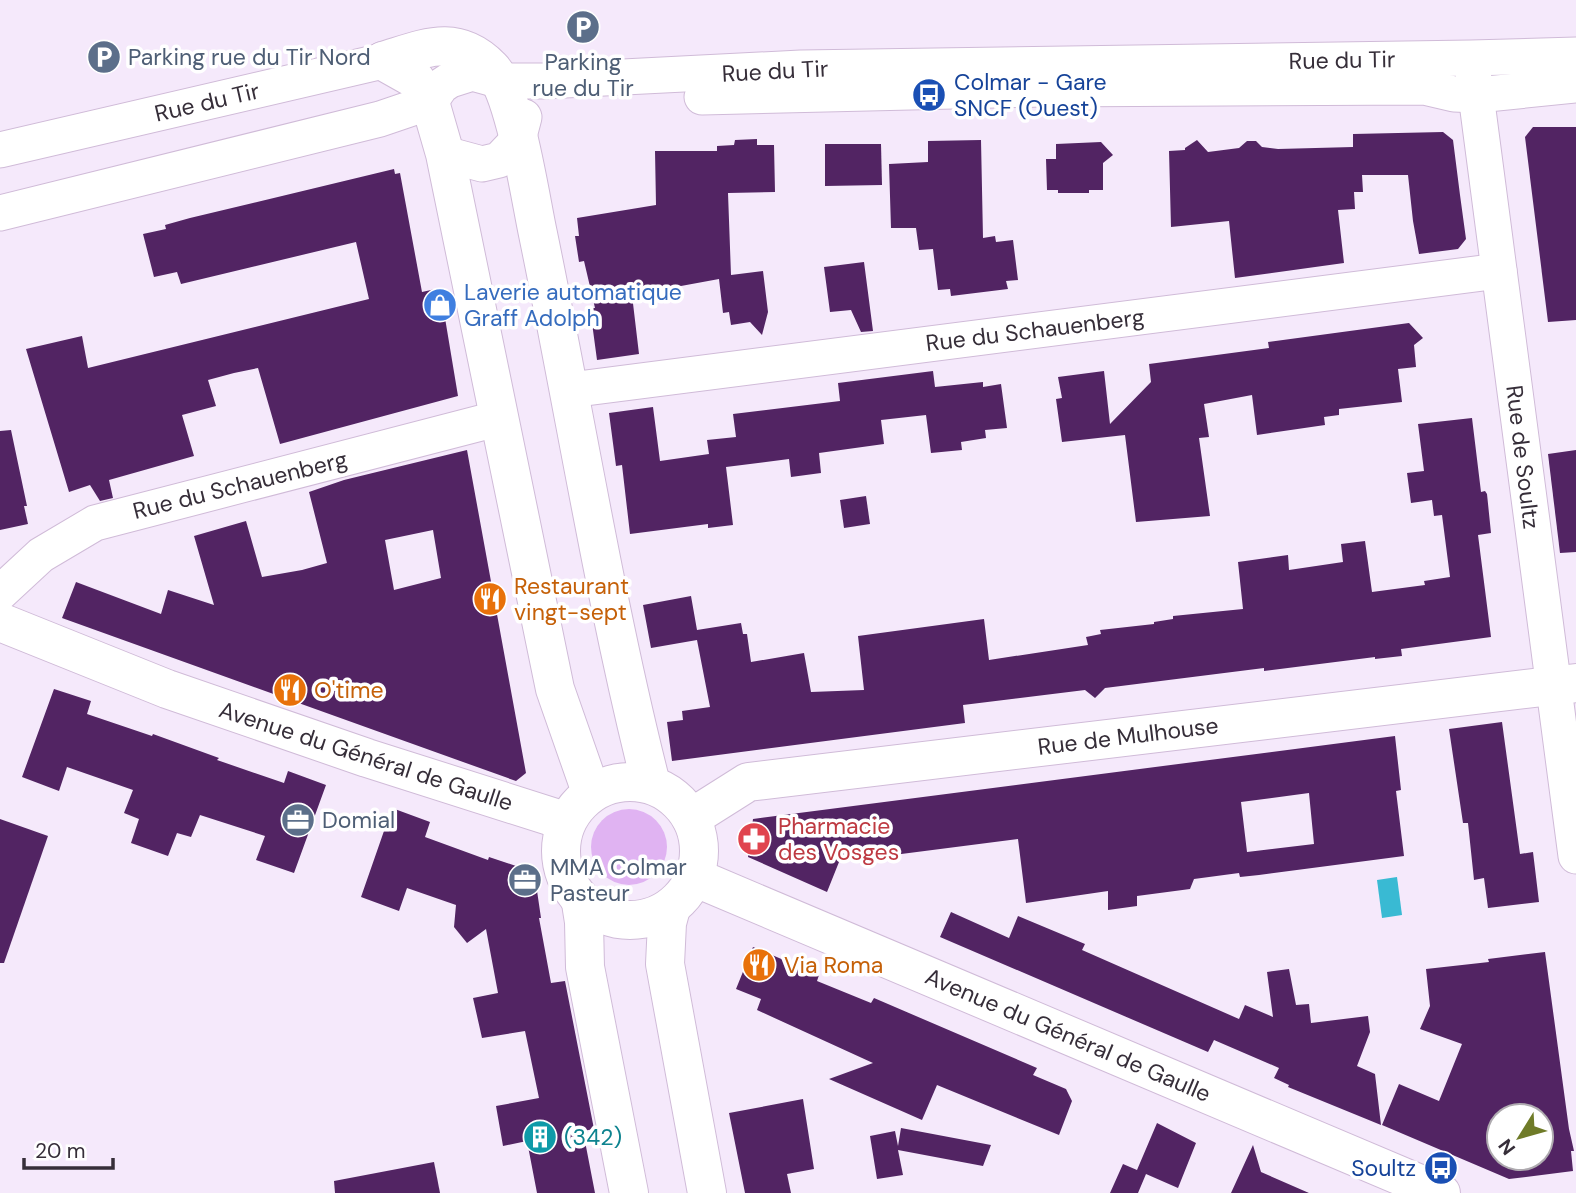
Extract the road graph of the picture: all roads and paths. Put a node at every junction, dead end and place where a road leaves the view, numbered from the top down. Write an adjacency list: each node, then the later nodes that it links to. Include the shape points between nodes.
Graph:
1 (1576, 55): 2 (street, Rue du Tir)
2 (1471, 58): 4 (street, Rue du Tir); 8 (street, Rue de Soultz)
3 (383, 61): 5 (main road, Rue du Tir, via 436,45 454,47 476,56); 9 (main road, via 415,79); 11 (street, Rue du Tir)
4 (1043, 77): 6 (street, Rue du Tir); 8 (street, Rue du Tir, via 1424,87)
5 (502, 81): 6 (street, Rue du Tir); 9 (street, via 472,73 441,86); 10 (main road)
6 (802, 81): 10 (street, Rue du Tir, via 543,100 530,106)
7 (1576, 85): 8 (street, Rue du Tir)
8 (1477, 96): 14 (street, Rue de Soultz)
9 (430, 102): 12 (main road); 13 (street, via 380,119)
10 (518, 140): 12 (street, via 499,160 482,164); 15 (main road)
11 (0, 150)
12 (445, 154): 16 (main road)
13 (0, 213)
14 (1499, 271): 15 (street, Rue du Schauenberg); 20 (street, Rue de Soultz)
15 (570, 390): 22 (main road, via 624,677)
16 (499, 418): 17 (street, Rue du Schauenberg, via 95,523 41,555); 23 (main road, via 555,689)
17 (0, 593)
18 (0, 622): 21 (main road, Avenue du Général de Gaulle)
19 (0, 639): 21 (main road, Avenue du Général de Gaulle)
20 (1564, 684): 24 (main road, Rue de Mulhouse, via 748,782); 26 (street, Rue de Soultz)
21 (167, 689): 25 (main road, Avenue du Général de Gaulle)
22 (651, 784): 23 (main road, via 623,781); 24 (main road)
23 (590, 792): 25 (main road)
24 (691, 818): 27 (main road, via 698,837)
25 (565, 821): 28 (main road, via 559,864)
26 (1576, 856)
27 (694, 877): 29 (main road); 32 (main road, Avenue du Général de Gaulle)
28 (581, 903): 29 (main road, via 625,922); 30 (main road, via 585,967)
29 (671, 908): 31 (main road, via 665,964)
30 (629, 1193)
31 (707, 1193)
32 (1441, 1193)

